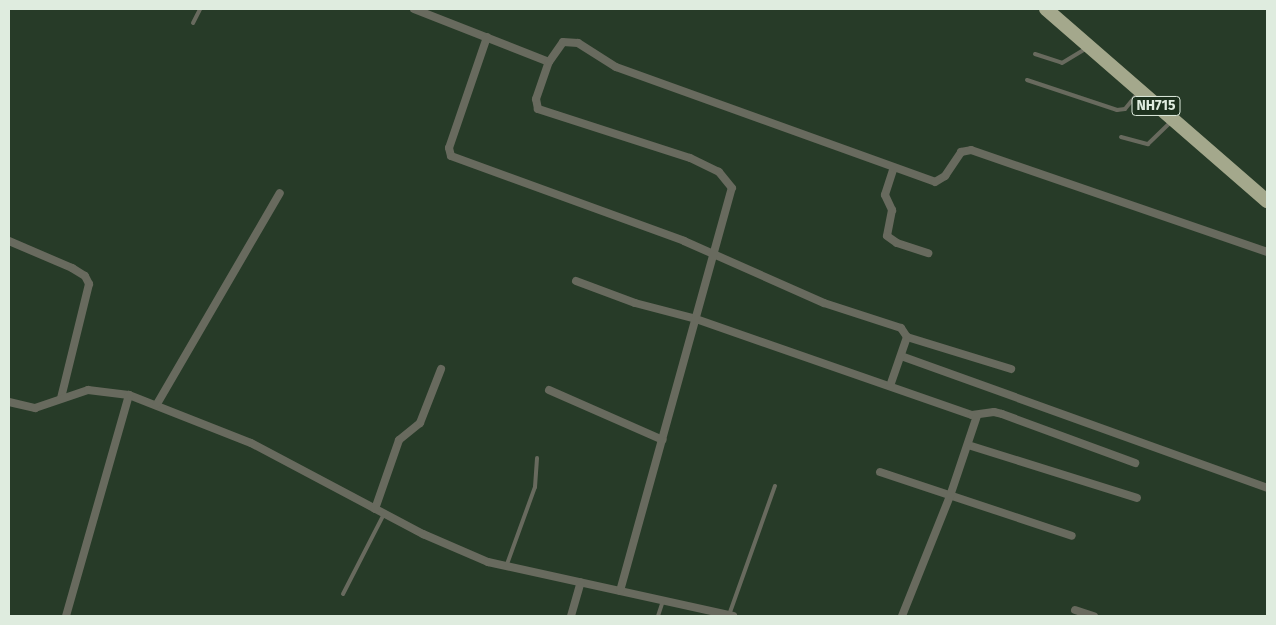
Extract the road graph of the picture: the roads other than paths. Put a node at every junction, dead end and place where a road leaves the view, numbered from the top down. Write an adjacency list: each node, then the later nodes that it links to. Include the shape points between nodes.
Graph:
1 (200, 9): 4 (lane)
2 (414, 9): 5 (street)
3 (1046, 9): 6 (highway, NH715)
4 (193, 22)
5 (486, 37): 8 (street); 19 (street, via 450,156 684,241)
6 (1089, 47): 7 (lane, via 1062,62); 10 (highway, NH715)
7 (1036, 54)
8 (548, 62): 13 (street, via 563,42 578,43 616,67); 19 (street, via 536,98 538,109 690,158 727,178 732,196)
9 (1026, 80): 10 (lane, via 1117,110 1128,106)
10 (1139, 92): 11 (highway, NH715)
11 (1173, 120): 12 (lane, via 1148,144); 15 (highway, NH715)
12 (1121, 137)
13 (893, 170): 17 (street, via 940,181 961,152 971,150); 18 (street, via 885,195 892,210 887,236 897,243)
14 (280, 193): 31 (street)
15 (1267, 201)
16 (9, 240): 29 (street, via 72,268 85,276 89,284)
17 (1267, 252)
18 (928, 253)
19 (714, 257): 21 (street); 22 (street, via 824,303 901,328)
20 (576, 282): 21 (street, via 635,303)
21 (696, 319): 26 (street); 33 (street)
22 (907, 337): 23 (street); 25 (street)
23 (900, 356): 26 (street); 39 (street)
24 (441, 369): 42 (street, via 420,423 399,440)
25 (1011, 369)
26 (890, 386): 32 (street)
27 (548, 390): 33 (street)
28 (129, 395): 29 (street, via 100,390); 31 (street); 51 (street)
29 (61, 398): 30 (street, via 47,407 35,408)
30 (9, 402)
31 (157, 404): 42 (street, via 252,444)
32 (977, 416): 34 (street); 36 (street, via 994,412)
33 (663, 440): 47 (street)
34 (968, 445): 40 (street); 41 (street)
35 (537, 458): 45 (lane, via 535,487)
36 (1135, 463)
37 (880, 472): 40 (street)
38 (775, 486): 54 (lane)
39 (1267, 488)
40 (950, 496): 44 (street); 55 (street)
41 (1137, 498)
42 (375, 509): 43 (street)
43 (384, 514): 45 (street, via 460,551); 48 (lane)
44 (1072, 536)
45 (506, 567): 46 (street)
46 (581, 582): 47 (street); 52 (street)
47 (620, 591): 49 (street)
48 (343, 594)
49 (663, 601): 53 (lane); 54 (street)
50 (1075, 610): 56 (street)
51 (66, 616)
52 (572, 616)
53 (658, 616)
54 (731, 616)
55 (902, 616)
56 (1094, 616)

